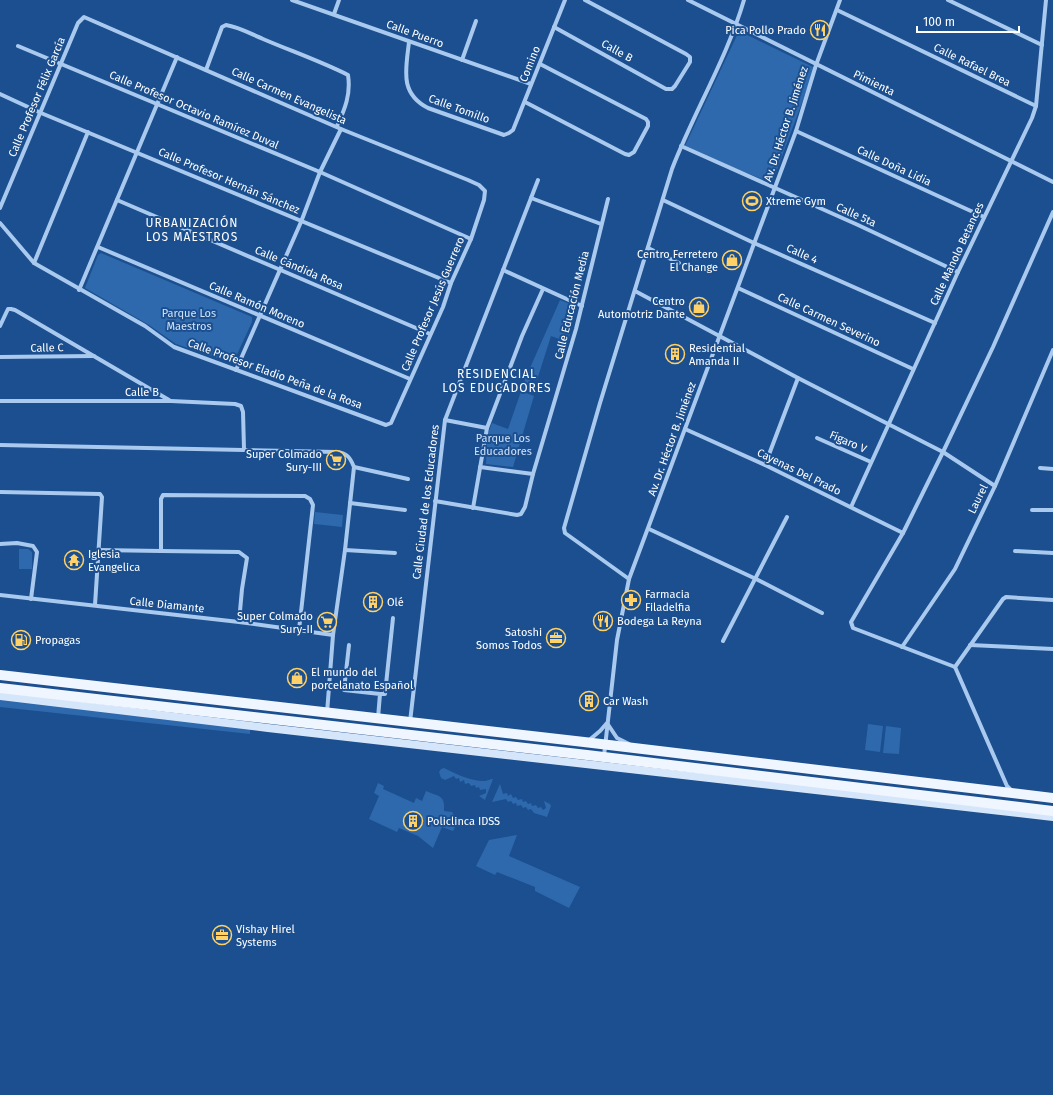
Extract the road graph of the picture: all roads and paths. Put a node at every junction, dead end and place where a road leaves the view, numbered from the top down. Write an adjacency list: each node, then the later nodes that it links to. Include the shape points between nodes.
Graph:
1 (292, 0): 11 (street, Calle Puerro)
2 (339, 0): 11 (street)
3 (563, 0): 15 (street, Comino)
4 (585, 0): 15 (street, Calle B, via 686,54 690,62 675,86 666,89)
5 (688, 0): 14 (street, Pimienta)
6 (744, 0): 14 (street)
7 (840, 0): 10 (street, Av. Dr. Héctor B. Jiménez)
8 (948, 0): 17 (street)
9 (1046, 0): 17 (street, Calle Manolo Betances)
10 (837, 10): 23 (street, Av. Dr. Héctor B. Jiménez); 29 (street, Calle Rafael Brea)
11 (334, 14): 16 (street, Calle Puerro)
12 (84, 17): 19 (street, Calle Carmen Evangelista); 21 (street, Calle Profesor Félix García, via 78,23)
13 (476, 21): 20 (street)
14 (737, 24): 23 (street, Pimienta); 35 (street)
15 (554, 27): 22 (street, Comino)
16 (409, 42): 20 (street, Calle Puerro); 34 (street, Calle Tomillo, via 407,87 418,103 504,135)
17 (1042, 45): 29 (street, Calle Manolo Betances)
18 (18, 46): 21 (street, Calle Profesor Octavio Ramírez Duval)
19 (177, 57): 24 (street, Calle Carmen Evangelista); 28 (street)
20 (462, 60): 25 (street, Calle Puerro)
21 (62, 64): 28 (street, Calle Profesor Octavio Ramírez Duval); 30 (street, Calle Profesor Félix García)
22 (540, 64): 25 (street, Comino); 27 (street, via 646,119 648,126 634,152 625,154)
23 (816, 65): 32 (street, Av. Dr. Héctor B. Jiménez); 37 (street, Pimienta)
24 (206, 70): 31 (street, Calle Carmen Evangelista); 31 (street, via 222,27 226,24 332,67 348,75 346,104)
25 (531, 84): 27 (street, Comino)
26 (0, 94): 30 (street, Calle Profesor Hernán Sánchez)
27 (525, 102): 34 (street, Comino, via 513,130)
28 (158, 104): 36 (street); 38 (street, Calle Profesor Octavio Ramírez Duval)
29 (1036, 106): 37 (street, Calle Manolo Betances)
30 (41, 113): 33 (street, Calle Profesor Hernán Sánchez); 47 (street, Calle Profesor Félix García)
31 (339, 127): 38 (street); 42 (street, Calle Carmen Evangelista, via 468,180)
32 (796, 131): 41 (street, Av. Dr. Héctor B. Jiménez); 49 (street, Calle Doña Lidia)
33 (88, 132): 36 (street, Calle Profesor Hernán Sánchez); 57 (street)
34 (509, 133)
35 (681, 146): 41 (street, Calle 5ta); 46 (street)
36 (137, 153): 45 (street); 50 (street, Calle Profesor Hernán Sánchez)
37 (1011, 161): 40 (street, Pimienta); 49 (street, Calle Manolo Betances)
38 (320, 172): 50 (street); 53 (street, Calle Profesor Octavio Ramírez Duval)
39 (538, 180): 43 (street, Calle Ciudad de los Educadores)
40 (1053, 182)
41 (774, 189): 54 (street, Av. Dr. Héctor B. Jiménez); 61 (street, Calle 5ta)
42 (485, 191): 53 (street, Calle Profesor Jesús Guerrero)
43 (531, 198): 52 (street); 60 (street, Calle Ciudad de los Educadores)
44 (608, 199): 52 (street, Calle Educación Media)
45 (117, 200): 55 (street); 59 (street, Calle Cándida Rosa)
46 (663, 200): 54 (street, Calle 4); 56 (street)
47 (0, 208)
48 (1053, 212): 90 (street, via 993,348)
49 (984, 217): 61 (street, Calle Manolo Betances)
50 (301, 222): 59 (street); 62 (street, Calle Profesor Hernán Sánchez)
51 (0, 223): 57 (street, Calle Profesor Eladio Peña de la Rosa)
52 (602, 224): 67 (street, Calle Educación Media)
53 (471, 238): 62 (street, Calle Profesor Jesús Guerrero)
54 (754, 243): 63 (street, Av. Dr. Héctor B. Jiménez); 69 (street, Calle 4)
55 (98, 247): 65 (street); 68 (street, Calle Ramón Moreno)
56 (648, 248): 58 (street); 66 (street)
57 (34, 263): 65 (street, Calle Profesor Eladio Peña de la Rosa)
58 (679, 263)
59 (281, 270): 68 (street); 71 (street, Calle Cándida Rosa)
60 (503, 270): 64 (street); 82 (street, Calle Ciudad de los Educadores)
61 (958, 272): 69 (street, Calle Manolo Betances)
62 (451, 283): 71 (street, Calle Profesor Jesús Guerrero)
63 (738, 288): 72 (street, Av. Dr. Héctor B. Jiménez); 76 (street, Calle Carmen Severino)
64 (543, 289): 67 (street); 85 (street)
65 (79, 290): 77 (street, Calle Profesor Eladio Peña de la Rosa, via 145,326 174,347)
66 (635, 291): 72 (street); 118 (street, via 577,480 564,531)
67 (582, 306): 97 (street, Calle Educación Media)
68 (260, 316): 77 (street); 79 (street, Calle Ramón Moreno)
69 (935, 323): 76 (street, Calle Manolo Betances)
70 (0, 326): 74 (street, via 6,311 11,309)
71 (430, 334): 79 (street, Calle Profesor Jesús Guerrero)
72 (720, 336): 78 (street); 86 (street, Av. Dr. Héctor B. Jiménez)
73 (1053, 350): 99 (street, Laurel)
74 (94, 356): 75 (street, Calle C); 81 (street)
75 (0, 357)
76 (913, 369): 84 (street, Calle Manolo Betances)
77 (236, 370): 83 (street, Calle Profesor Eladio Peña de la Rosa, via 386,424)
78 (798, 378): 84 (street); 92 (street)
79 (410, 379): 83 (street, Calle Profesor Jesús Guerrero)
80 (0, 401): 81 (street, Calle B)
81 (170, 401): 89 (street, Calle B, via 241,406 244,412)
82 (445, 420): 85 (street); 101 (street, Calle Ciudad de los Educadores)
83 (391, 423)
84 (888, 423): 90 (street); 91 (street, Calle Manolo Betances)
85 (486, 428): 94 (street)
86 (686, 429): 92 (street, Cayenas Del Prado); 109 (street, Av. Dr. Héctor B. Jiménez)
87 (817, 438): 91 (street, Figaro V)
88 (0, 445): 89 (street)
89 (244, 449): 93 (street, via 343,452 350,457)
90 (943, 452): 99 (street); 110 (street)
91 (871, 462): 103 (street, Calle Manolo Betances)
92 (765, 465): 103 (street, Cayenas Del Prado)
93 (354, 467): 98 (street); 102 (street)
94 (480, 467): 97 (street); 104 (street)
95 (1040, 468): 96 (street)
96 (1053, 469)
97 (533, 474): 104 (street, Calle Educación Media, via 521,514 517,516)
98 (408, 479)
99 (995, 486): 132 (street, Laurel, via 955,569)
100 (0, 492): 112 (street, via 100,494 102,497)
101 (435, 501): 104 (street, Calle Educación Media); 141 (street, Calle Ciudad de los Educadores)
102 (350, 503): 105 (street); 113 (street)
103 (851, 507): 110 (street, Cayenas Del Prado)
104 (473, 508)
105 (404, 510)
106 (1032, 510): 107 (street)
107 (1053, 510)
108 (787, 517): 119 (street)
109 (649, 529): 118 (street, Av. Dr. Héctor B. Jiménez); 119 (street)
110 (903, 533): 132 (street, via 851,622 853,628)
111 (0, 544): 121 (street, via 17,543 33,546 37,552)
112 (99, 550): 114 (street); 123 (street)
113 (345, 550): 116 (street); 128 (street)
114 (161, 551): 126 (street, via 244,554 247,558); 127 (street, via 163,495 305,496 313,505)
115 (1015, 551): 117 (street)
116 (395, 553)
117 (1053, 553)
118 (629, 579): 142 (street, Av. Dr. Héctor B. Jiménez)
119 (756, 579): 124 (street); 129 (street)
120 (0, 595): 121 (street, Calle Diamante)
121 (30, 599): 123 (street, Calle Diamante)
122 (1053, 600): 131 (street, via 1006,597)
123 (95, 605): 126 (street, Calle Diamante)
124 (822, 613)
125 (393, 618): 137 (street, via 385,694)
126 (238, 622): 127 (street, Calle Diamante)
127 (299, 630): 128 (street, Calle Diamante)
128 (332, 635): 139 (street)
129 (723, 641)
130 (349, 645): 137 (street, via 344,690)
131 (970, 645): 133 (street); 134 (street)
132 (902, 647): 134 (street)
133 (1053, 649)
134 (955, 667): 147 (street, via 1007,786)
135 (0, 675): 139 (main road)
136 (0, 688): 146 (main road)
137 (380, 694): 140 (street)
138 (0, 696): 150 (street)
139 (326, 713): 140 (main road)
140 (378, 719): 141 (main road)
141 (410, 722): 143 (main road)
142 (607, 723): 143 (street, via 595,736); 144 (street, Av. Dr. Héctor B. Jiménez); 145 (street, via 617,738)
143 (584, 742): 144 (main road)
144 (605, 745): 145 (main road); 146 (street, Av. Dr. Héctor B. Jiménez)
145 (644, 750): 147 (main road)
146 (604, 757): 149 (main road)
147 (1015, 794): 148 (main road)
148 (1053, 798)
149 (1053, 810)
150 (1053, 817)

